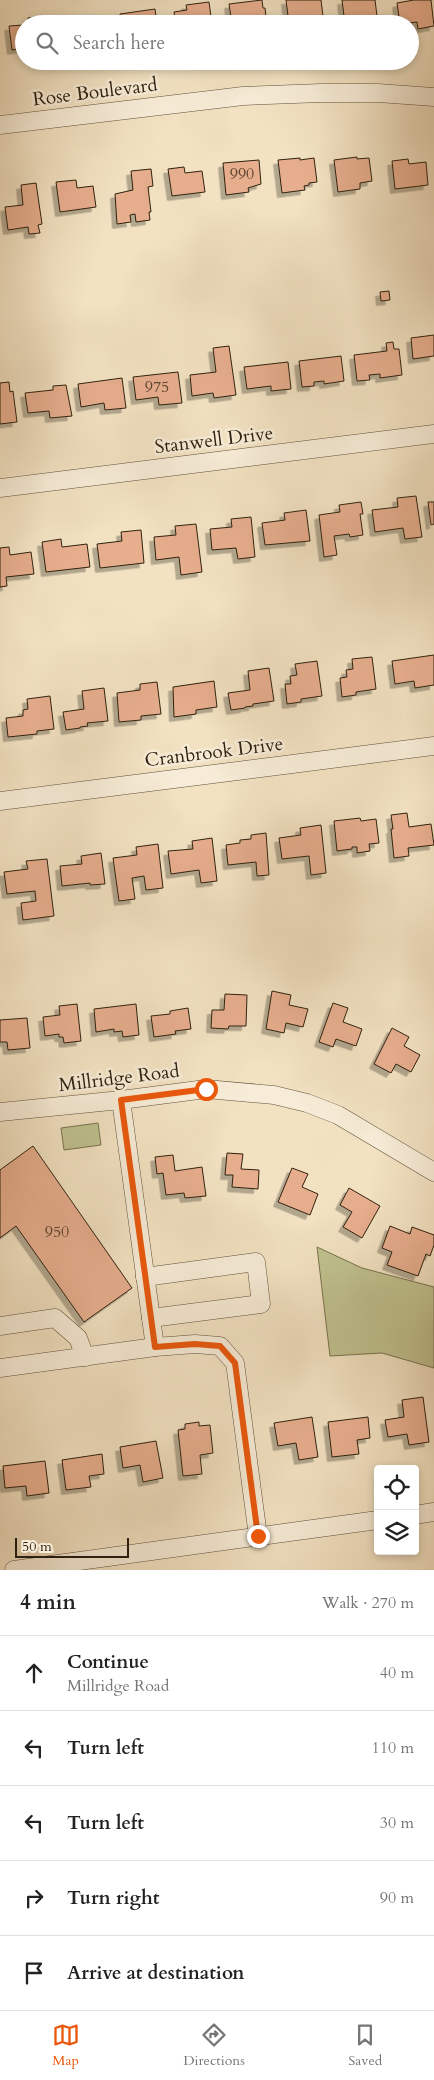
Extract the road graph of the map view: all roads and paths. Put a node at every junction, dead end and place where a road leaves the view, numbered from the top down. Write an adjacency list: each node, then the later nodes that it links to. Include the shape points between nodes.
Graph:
1 (434, 96): 2 (street, Rose Boulevard, via 327,93 242,96)
2 (0, 125)
3 (434, 434): 4 (street, Stanwell Drive)
4 (0, 488)
5 (434, 746): 6 (street, Cranbrook Drive)
6 (0, 801)
7 (121, 1100): 8 (street, Millridge Road); 9 (street, Millridge Road, via 206,1089 307,1103 354,1123); 10 (street)
8 (0, 1112)
9 (434, 1172)
10 (145, 1277): 11 (street); 11 (street, via 256,1262 261,1304)
11 (151, 1318): 13 (street)
12 (0, 1326): 14 (street, via 55,1318 78,1338)
13 (155, 1347): 14 (street); 19 (street, via 220,1346 235,1363)
14 (85, 1357): 15 (street)
15 (0, 1368)
16 (434, 1512): 17 (street)
17 (419, 1514)
18 (374, 1521): 19 (street)
19 (258, 1536): 20 (street)
20 (14, 1570)

